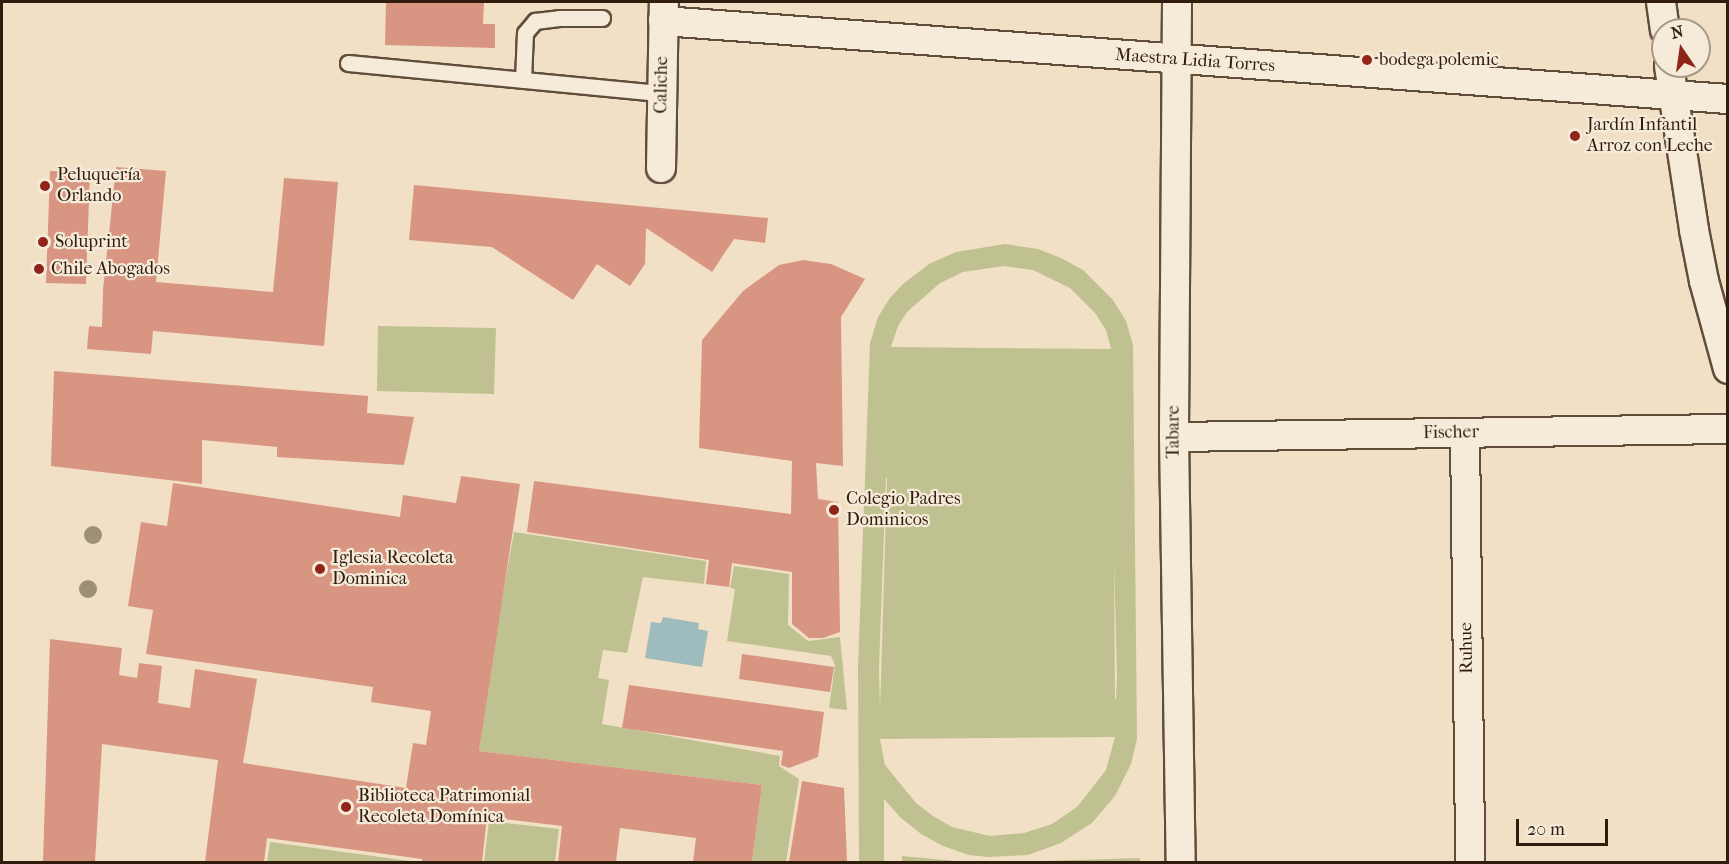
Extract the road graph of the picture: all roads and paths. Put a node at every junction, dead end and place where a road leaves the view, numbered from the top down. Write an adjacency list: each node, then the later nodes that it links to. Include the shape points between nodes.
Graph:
1 (1177, 2): 6 (street, Tabare)
2 (1661, 2): 5 (street)
3 (664, 11): 6 (street, Maestra Lidia Torres); 10 (street, Caliche)
4 (602, 18): 9 (lane, via 535,21 525,33)
5 (1663, 18)
6 (1177, 59): 11 (street, Maestra Lidia Torres); 17 (street, Tabare)
7 (348, 63): 9 (lane)
8 (1671, 78): 11 (street)
9 (523, 80): 10 (lane)
10 (662, 93): 13 (street, Caliche)
11 (1673, 95): 12 (street, Maestra Lidia Torres); 14 (street, via 1702,271)
12 (1728, 99)
13 (661, 168)
14 (1728, 369)
15 (1728, 429): 16 (street, Fischer)
16 (1465, 433): 17 (street, Fischer); 19 (street, Ruhue)
17 (1174, 437): 18 (street, Tabare)
18 (1181, 862)
19 (1470, 862)

